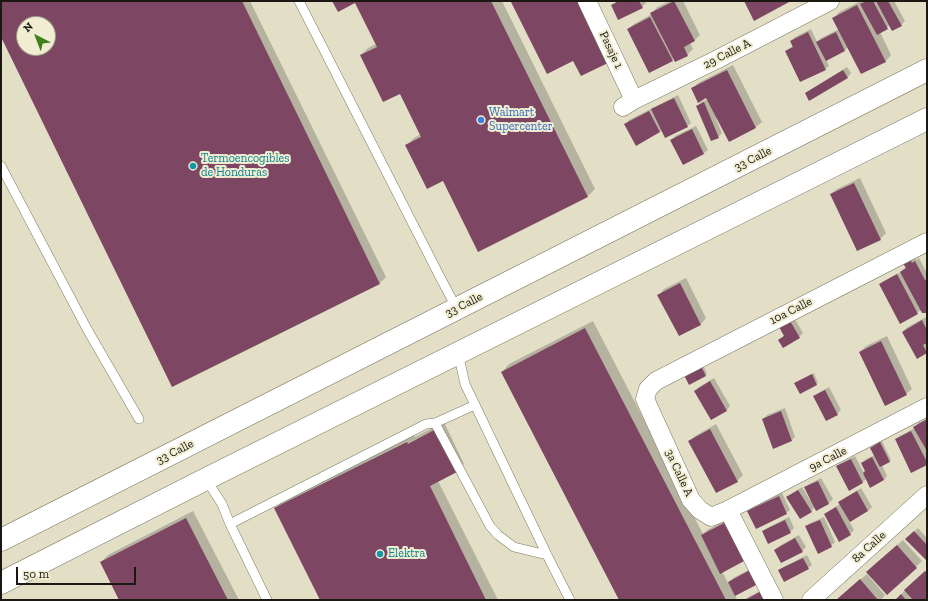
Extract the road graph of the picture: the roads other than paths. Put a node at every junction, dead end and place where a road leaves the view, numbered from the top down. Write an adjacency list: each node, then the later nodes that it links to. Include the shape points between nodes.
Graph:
1 (299, 1): 9 (lane)
2 (587, 1): 5 (street, Pasaje 1)
3 (830, 1): 5 (street, 29 Calle A)
4 (927, 70): 9 (main road, 33 Calle)
5 (629, 104)
6 (927, 119): 10 (main road)
7 (1, 166): 14 (lane, via 87,329)
8 (927, 242): 11 (street, 10a Calle)
9 (458, 309): 20 (main road, 33 Calle)
10 (458, 353): 12 (lane, via 465,384); 16 (main road)
11 (656, 381): 18 (street, 3a Calle A, via 648,389 645,399 692,500 700,510 711,517)
12 (475, 405): 15 (lane); 21 (lane)
13 (927, 407): 18 (street, 9a Calle)
14 (139, 419)
15 (435, 423): 19 (lane, via 426,424); 21 (lane, via 490,526 498,536 514,548)
16 (206, 479): 19 (lane, via 222,504); 22 (main road)
17 (924, 502): 26 (street, 8a Calle)
18 (728, 510): 25 (street)
19 (230, 524): 23 (lane)
20 (1, 540)
21 (547, 555): 24 (lane)
22 (1, 583)
23 (267, 600)
24 (570, 600)
25 (774, 600)
26 (811, 600)

